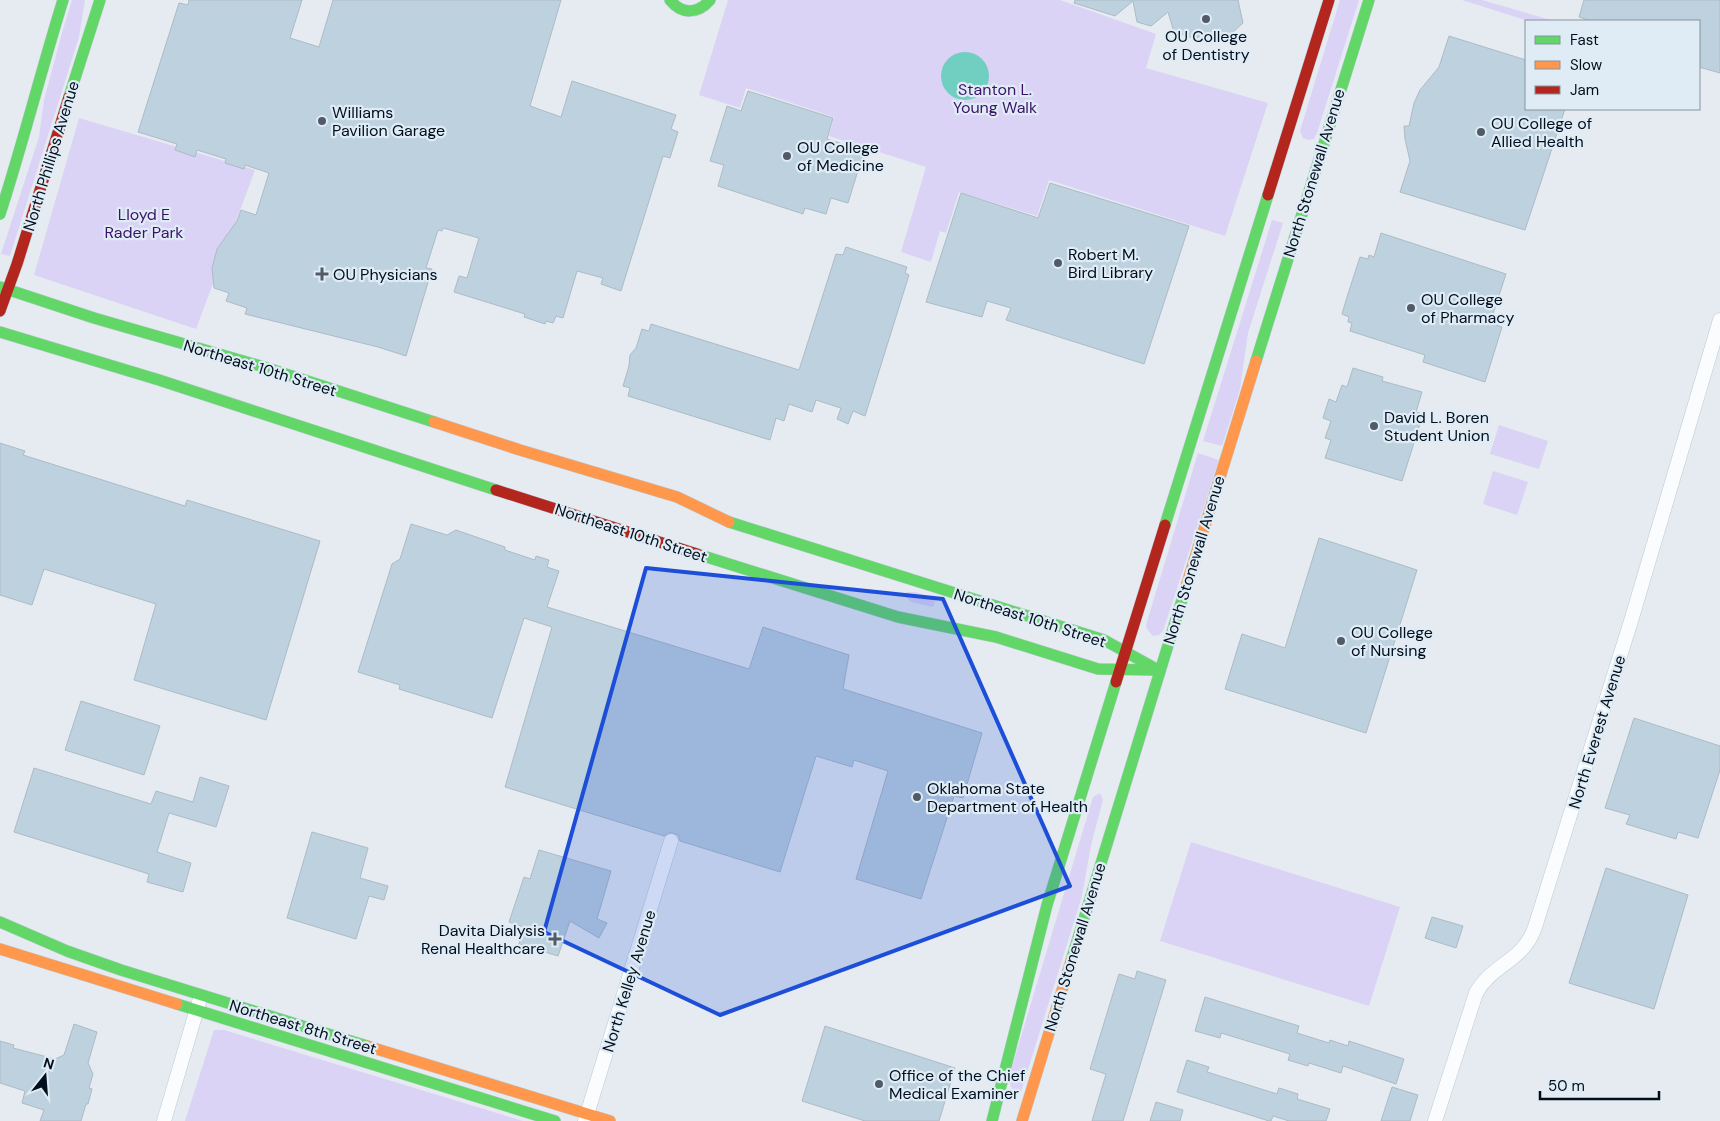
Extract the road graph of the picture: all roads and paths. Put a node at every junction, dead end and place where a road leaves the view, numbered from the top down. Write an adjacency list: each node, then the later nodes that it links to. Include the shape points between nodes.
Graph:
1 (63, 0): 7 (main road, North Phillips Avenue)
2 (100, 0): 8 (main road, North Phillips Avenue)
3 (670, 0): 4 (main road, via 677,8 689,12 701,9)
4 (710, 0)
5 (1329, 0): 12 (main road, North Stonewall Avenue)
6 (1369, 0): 14 (main road, North Stonewall Avenue)
7 (0, 214)
8 (4, 288): 9 (main road, North Phillips Avenue); 12 (main road, Northeast 10th Street, via 676,497 724,520 1104,640)
9 (0, 312)
10 (1720, 320): 26 (street, North Everest Avenue, via 1535,928 1524,948 1488,976 1476,993)
11 (0, 332): 13 (main road, Northeast 10th Street, via 898,617 996,637 1098,669)
12 (1126, 653): 13 (main road, North Stonewall Avenue); 14 (main road, Northeast 10th Street)
13 (1121, 669): 14 (main road, Northeast 10th Street); 24 (main road, North Stonewall Avenue, via 1047,905)
14 (1160, 671): 25 (main road, North Stonewall Avenue)
15 (671, 841): 20 (street, North Kelley Avenue)
16 (0, 922): 18 (main road, Northeast 8th Street, via 67,952)
17 (0, 949): 19 (main road, Northeast 8th Street)
18 (201, 995): 19 (street); 20 (main road, Northeast 8th Street)
19 (197, 1011): 21 (street); 22 (main road, Northeast 8th Street)
20 (586, 1118): 23 (main road, Northeast 8th Street)
21 (164, 1121)
22 (555, 1121)
23 (610, 1121)
24 (992, 1121)
25 (1022, 1121)
26 (1435, 1121)

